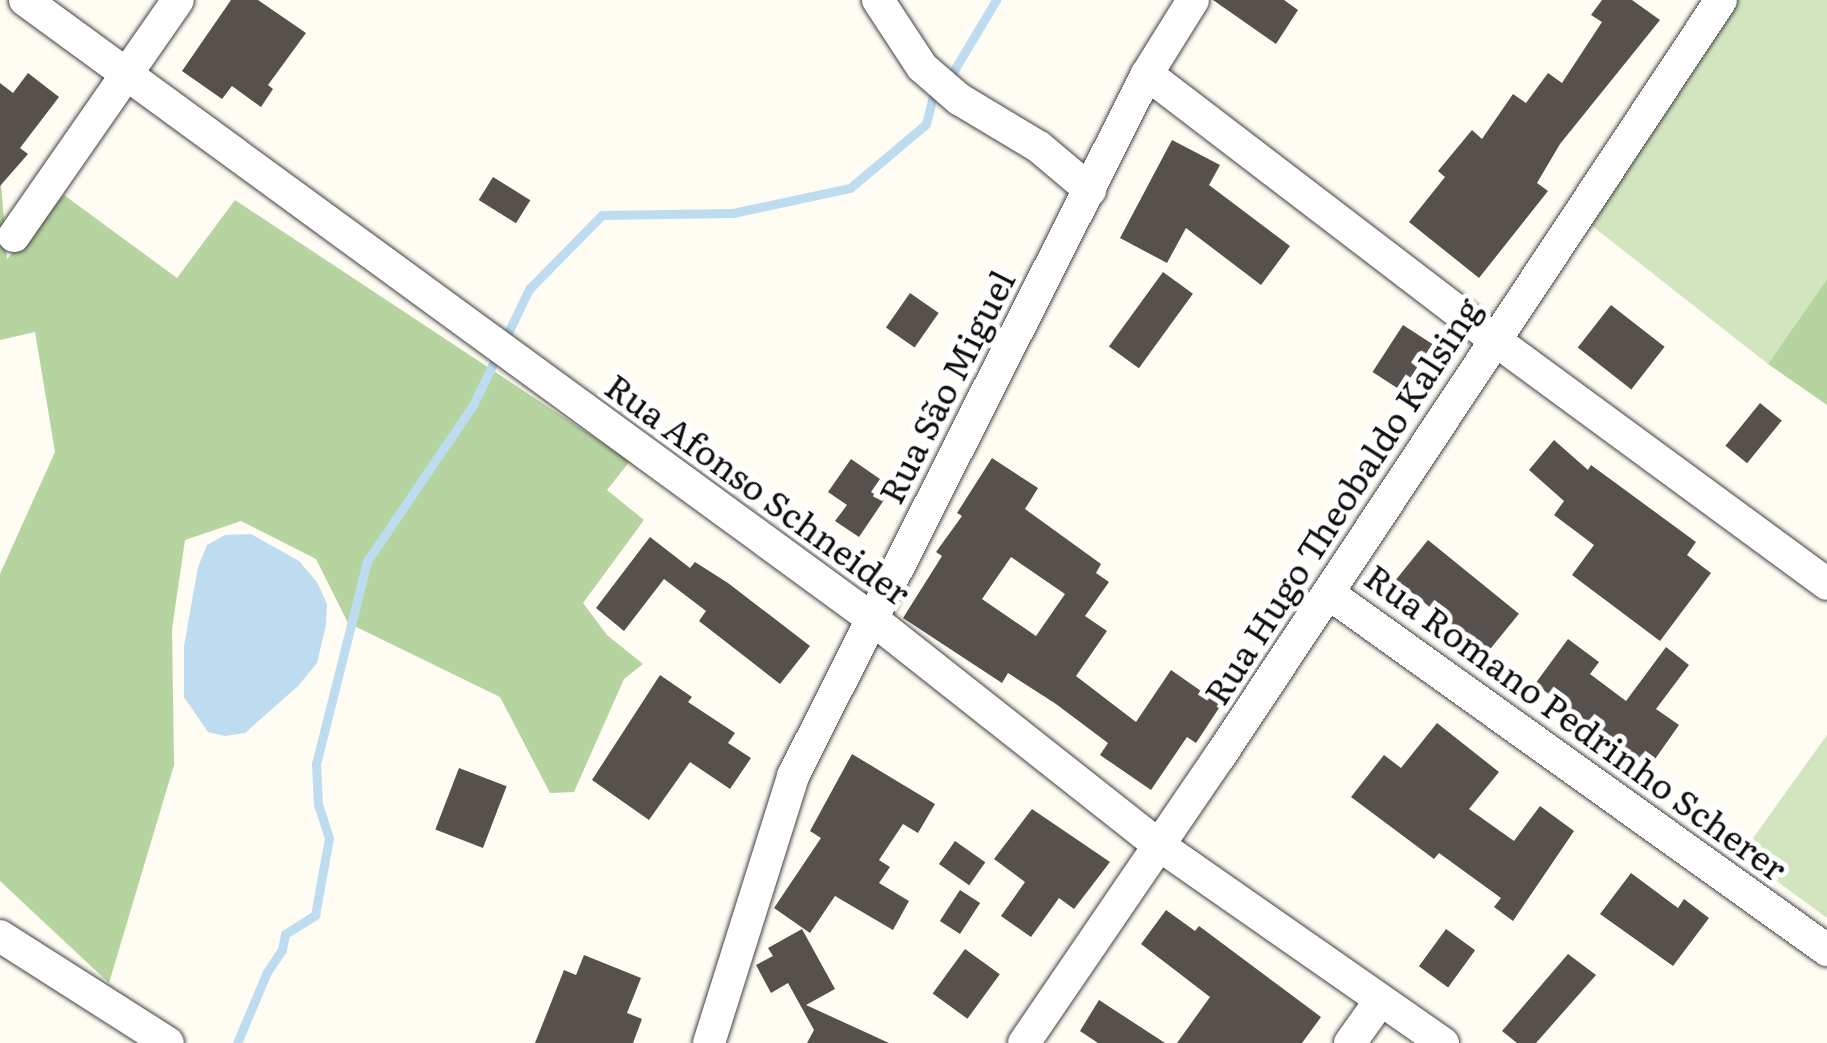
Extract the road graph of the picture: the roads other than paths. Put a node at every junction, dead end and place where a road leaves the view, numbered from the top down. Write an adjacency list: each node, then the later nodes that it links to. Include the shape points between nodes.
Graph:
1 (26, 0): 6 (street, Rua Afonso Schneider)
2 (178, 0): 6 (street)
3 (878, 0): 8 (street, via 922,67)
4 (1192, 0): 7 (street, Rua São Miguel)
5 (1712, 3): 10 (street, Rua Hugo Theobaldo Kalsing)
6 (127, 71): 9 (street); 13 (street, Rua Afonso Schneider)
7 (1147, 74): 8 (street, Rua São Miguel); 10 (street)
8 (1090, 190): 13 (street, Rua São Miguel)
9 (14, 236)
10 (1495, 340): 11 (street); 12 (street, Rua Hugo Theobaldo Kalsing)
11 (1827, 584)
12 (1328, 593): 14 (street, Rua Hugo Theobaldo Kalsing); 16 (street, Rua Romano Pedrinho Scherer)
13 (871, 618): 14 (street, Rua Afonso Schneider); 20 (street, Rua São Miguel, via 792,776)
14 (1156, 843): 17 (street, Rua Afonso Schneider); 18 (street, Rua Hugo Theobaldo Kalsing)
15 (0, 936): 19 (street)
16 (1827, 950)
17 (1380, 1001): 21 (street); 22 (street, Rua Afonso Schneider)
18 (1024, 1042)
19 (168, 1043)
20 (708, 1043)
21 (1350, 1043)
22 (1443, 1043)

